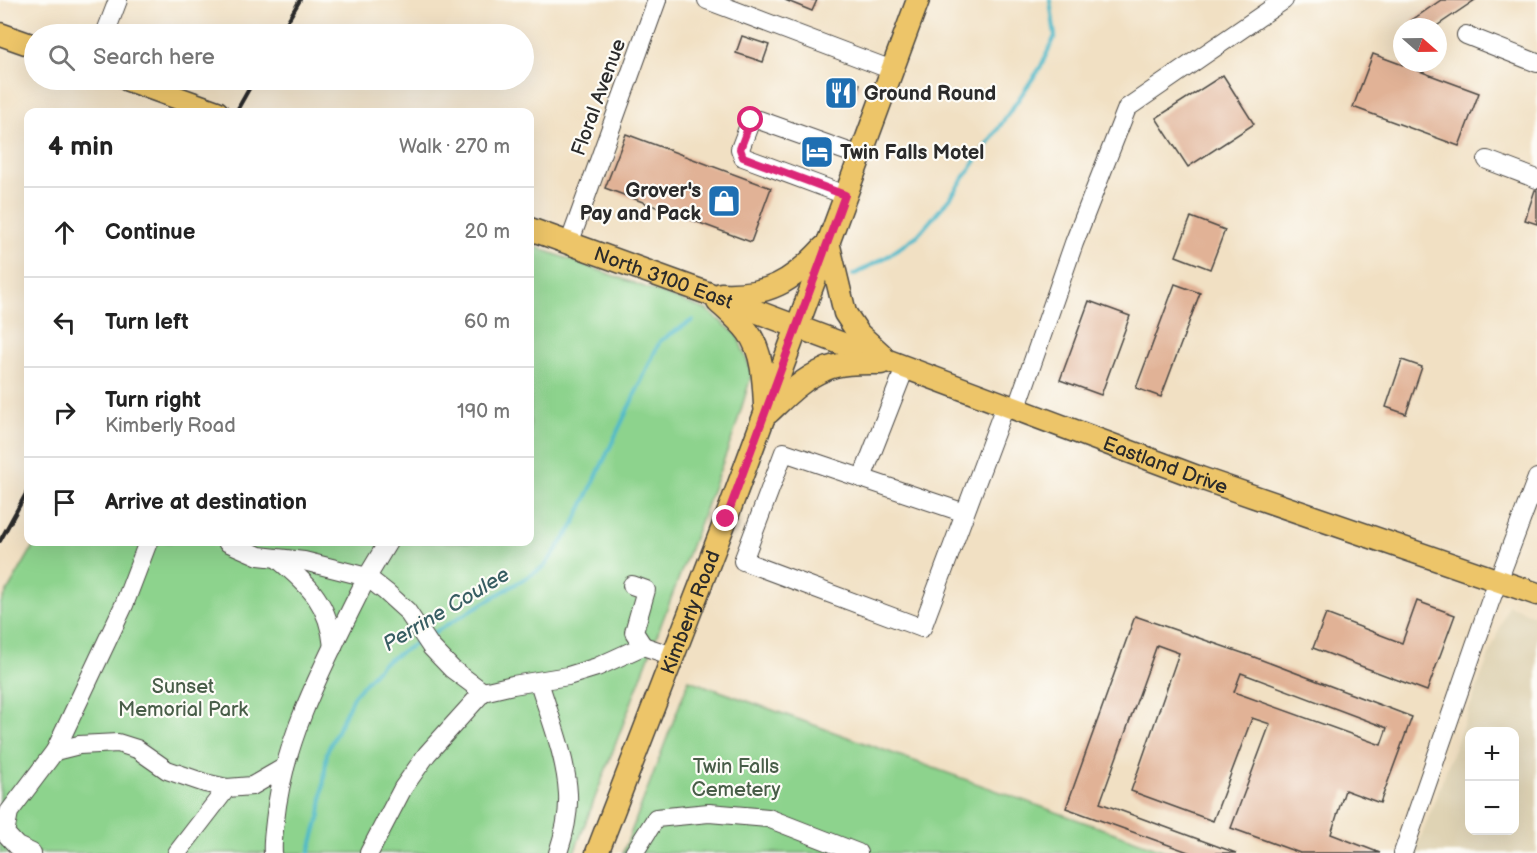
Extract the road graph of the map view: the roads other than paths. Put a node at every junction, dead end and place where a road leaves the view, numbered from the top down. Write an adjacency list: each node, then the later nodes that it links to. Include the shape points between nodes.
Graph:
1 (118, 0): 6 (street)
2 (657, 0): 20 (street, Floral Avenue)
3 (707, 0): 11 (street)
4 (918, 0): 11 (main road, Kimberly Road)
5 (1284, 0): 24 (street, via 1127,108)
6 (109, 24)
7 (0, 34): 9 (main road)
8 (1466, 35): 10 (street)
9 (24, 42)
10 (1537, 63)
11 (892, 70): 14 (main road, Kimberly Road)
12 (156, 90): 13 (main road)
13 (206, 108)
14 (860, 156): 17 (main road, Kimberly Road); 17 (street, via 751,120 740,149 743,157)
15 (1487, 160): 16 (street)
16 (1537, 178)
17 (845, 195): 19 (main road, Kimberly Road)
18 (534, 231): 20 (main road, North 3100 East)
19 (828, 243): 21 (main road, via 806,266 775,287 757,293); 22 (main road, Kimberly Road); 23 (main road, via 845,313 859,334)
20 (569, 244): 21 (main road, North 3100 East)
21 (707, 293): 22 (main road, North 3100 East); 25 (main road, via 750,334 764,384)
22 (796, 327): 23 (main road, Eastland Drive); 25 (main road, Kimberly Road)
23 (898, 365): 24 (main road, Eastland Drive); 25 (main road, via 857,364 826,369 802,382); 26 (street)
24 (1010, 408): 28 (street); 34 (main road, Eastland Drive)
25 (765, 417): 39 (main road, Kimberly Road)
26 (862, 478): 28 (street); 28 (street, via 784,452 743,561 922,628)
27 (1537, 478): 34 (street)
28 (965, 513)
29 (146, 546): 42 (street, via 120,614)
30 (236, 546): 32 (street)
31 (386, 546): 33 (street)
32 (279, 560): 33 (street, via 304,561); 38 (street, via 319,599 331,627)
33 (367, 578): 38 (street); 41 (street, via 407,611 431,647 452,669)
34 (1499, 580): 36 (main road, Eastland Drive); 55 (street)
35 (632, 585): 37 (street, via 646,590 634,632)
36 (1537, 594)
37 (643, 646): 39 (street); 40 (street, via 597,667)
38 (333, 648): 43 (street, via 303,714)
39 (673, 656): 52 (main road, Kimberly Road)
40 (539, 682): 41 (street); 51 (street, via 562,759 568,795)
41 (483, 692): 50 (street, via 427,754)
42 (55, 751): 45 (street, via 118,743 137,749 167,770); 47 (street, via 9,812 5,833 17,846)
43 (285, 767): 44 (street); 46 (street)
44 (252, 786): 45 (street); 46 (street)
45 (227, 788): 48 (street)
46 (277, 804): 49 (street)
47 (32, 853)
48 (177, 853)
49 (273, 853)
50 (369, 853)
51 (558, 853)
52 (597, 853)
53 (634, 853): 54 (street, via 656,818 709,813 768,818)
54 (858, 853)
55 (1403, 853)

